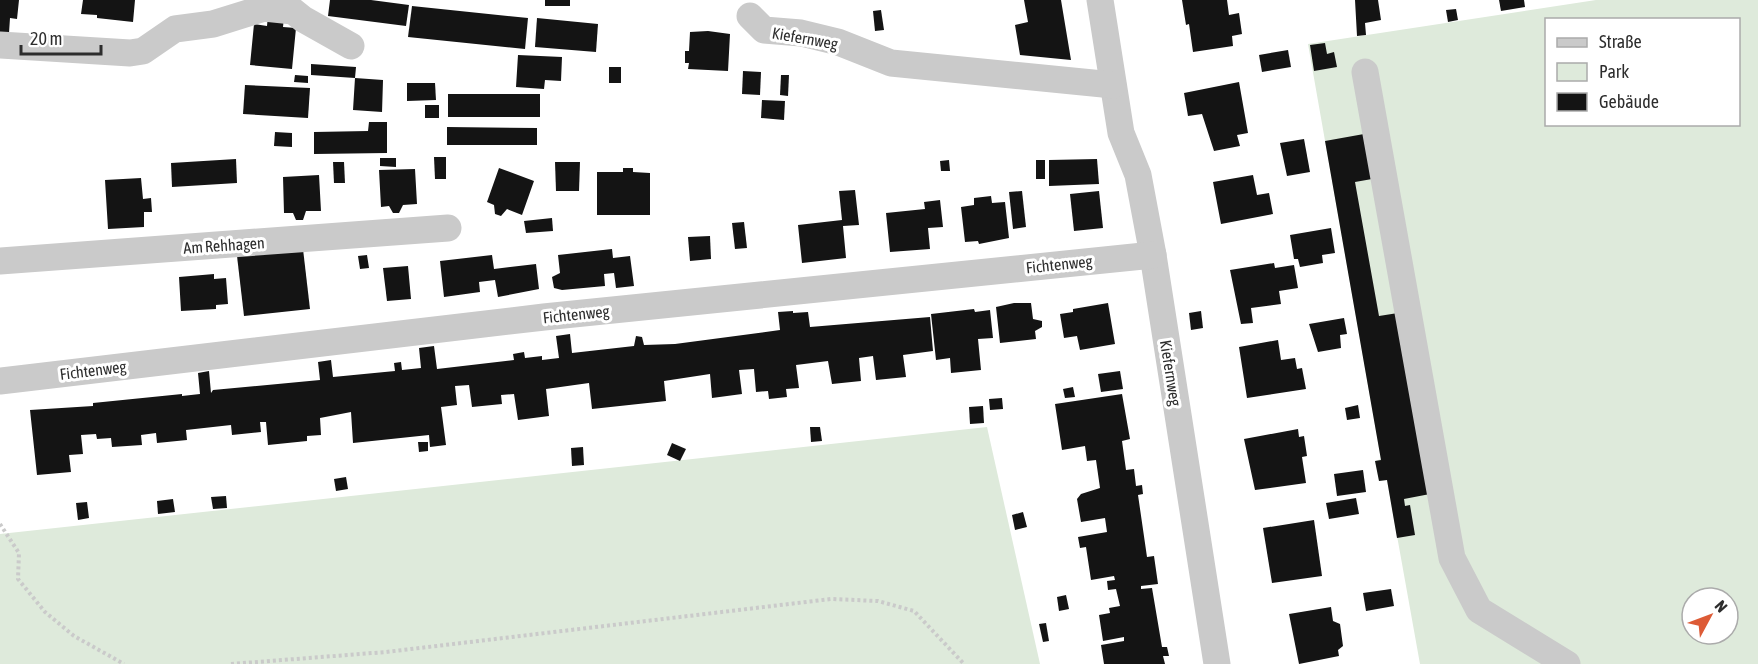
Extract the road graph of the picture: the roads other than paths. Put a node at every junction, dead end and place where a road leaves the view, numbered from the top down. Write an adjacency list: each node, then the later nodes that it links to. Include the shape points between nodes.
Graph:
1 (1100, 0): 6 (street, Kiefernweg)
2 (750, 16): 6 (street, Kiefernweg, via 764,30 838,42 891,63)
3 (0, 45): 4 (street, via 130,53 143,51 175,29 213,24 264,8 293,10)
4 (351, 46)
5 (1365, 72): 12 (street, via 1452,558 1479,610)
6 (1113, 85): 8 (street, Kiefernweg, via 1121,133 1138,175)
7 (448, 228): 9 (street, Am Rehhagen)
8 (1153, 255): 10 (street, Fichtenweg, via 544,317); 11 (street, Kiefernweg)
9 (0, 261)
10 (0, 381)
11 (1217, 664)
12 (1567, 664)

